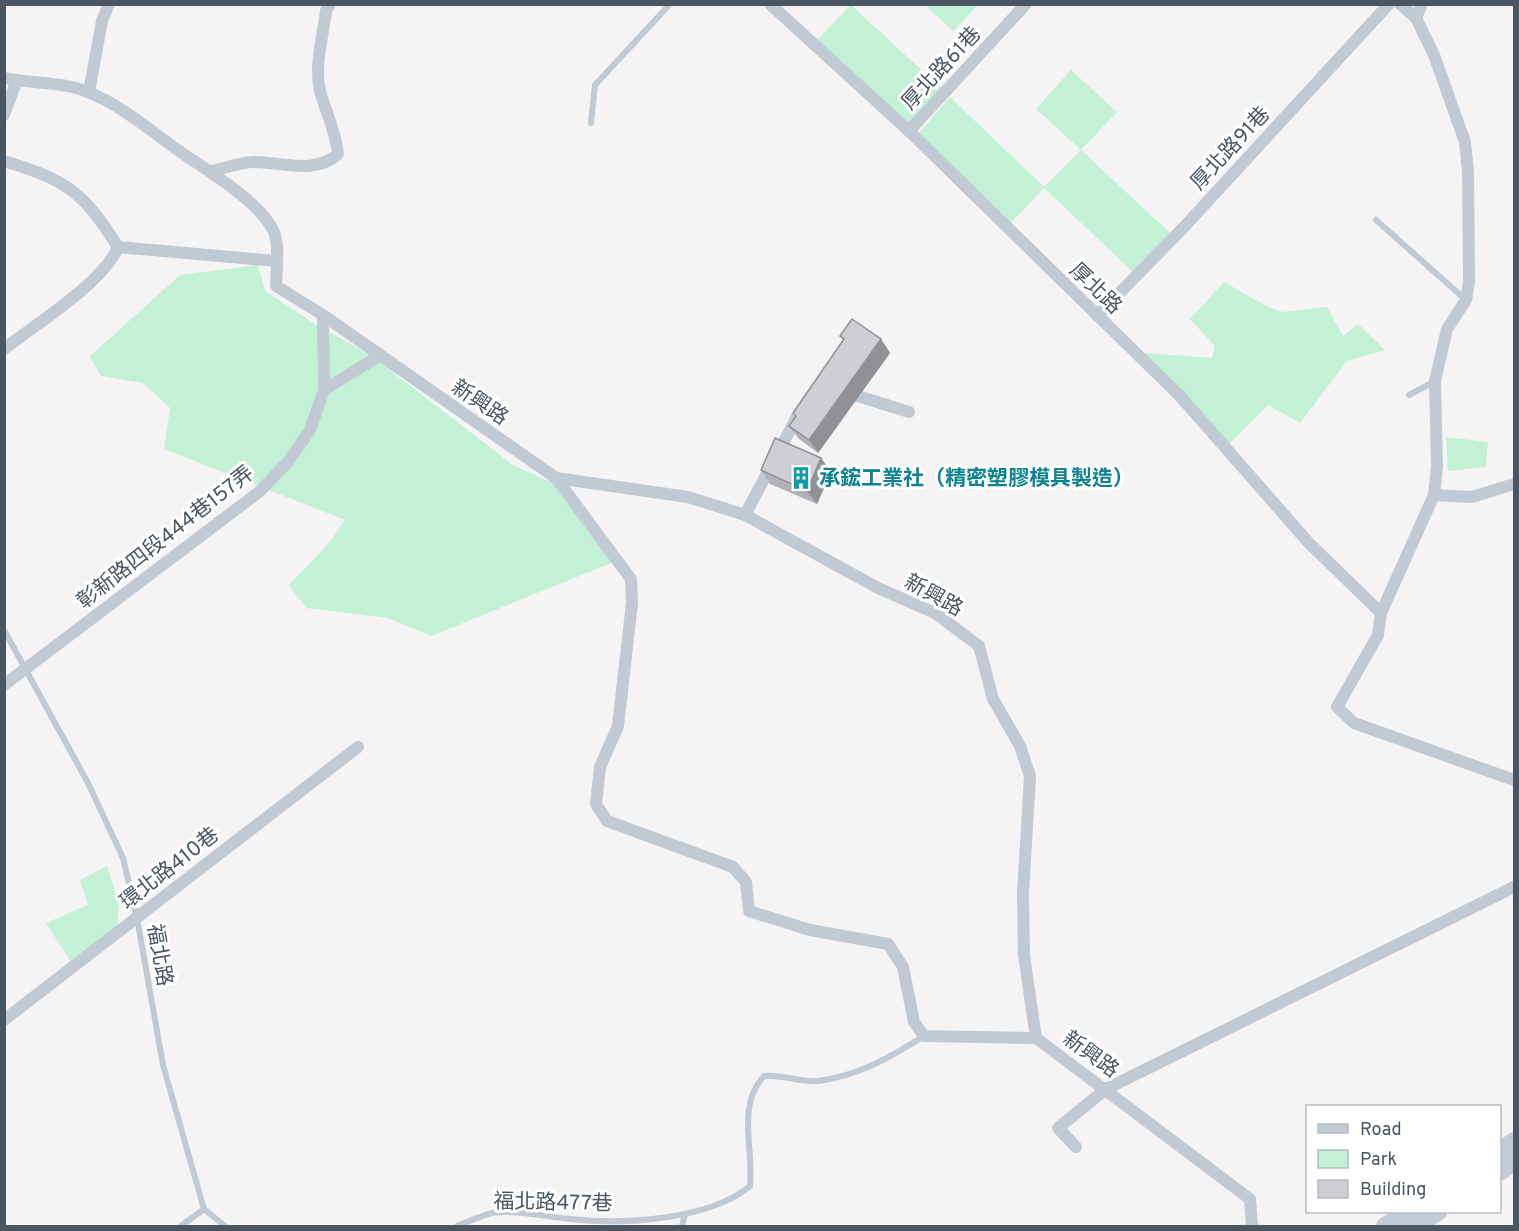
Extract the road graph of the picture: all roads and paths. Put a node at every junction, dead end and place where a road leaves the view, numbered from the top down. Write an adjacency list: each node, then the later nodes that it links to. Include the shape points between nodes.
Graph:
1 (109, 4): 11 (street, via 102,21)
2 (330, 4): 16 (street, via 319,59 320,89 336,133 338,154 330,161 310,166 252,162)
3 (670, 4): 13 (lane, via 595,86)
4 (770, 4): 14 (street, 厚北路)
5 (1026, 4): 14 (street, 厚北路61巷)
6 (1389, 4): 22 (street, 厚北路91巷)
7 (1400, 4): 9 (street)
8 (1422, 4): 9 (street)
9 (1416, 18): 20 (street, via 1465,142 1469,282)
10 (10, 79): 11 (street); 12 (street)
11 (89, 92): 16 (street)
12 (4, 115)
13 (591, 123)
14 (909, 131): 22 (street, 厚北路)
15 (4, 161): 18 (street, via 49,175 74,191 100,219)
16 (212, 171): 19 (street, via 267,220 275,234)
17 (1376, 220): 20 (lane)
18 (118, 247): 19 (street); 23 (street, via 113,259 94,279)
19 (276, 261): 21 (street, 新興路, via 276,286)
20 (1466, 300): 25 (street, via 1447,329)
21 (323, 315): 24 (street, 新興路); 27 (street)
22 (1097, 316): 35 (street, 厚北路, via 1180,396 1308,542)
23 (4, 349)
24 (379, 356): 27 (street); 31 (street, 新興路)
25 (1435, 381): 28 (lane); 33 (street)
26 (836, 389): 30 (street)
27 (324, 390): 37 (street, 彰新路四段444巷157弄, via 310,430 287,463 259,492)
28 (1408, 395)
29 (804, 404): 34 (street)
30 (909, 412)
31 (556, 478): 34 (street, 新興路, via 688,497); 44 (street, via 631,579 632,603 618,726 600,767 596,804 608,821 733,867 746,882 749,911 810,930 888,944 903,967 914,1022)
32 (1515, 484): 33 (street, via 1472,497)
33 (1434, 495): 35 (street)
34 (745, 515): 45 (street, 新興路, via 878,588 935,613 979,646 993,699 1020,746 1030,776 1023,894 1024,955)
35 (1380, 613): 40 (street, via 1378,635 1337,707 1354,723)
36 (4, 630): 37 (lane, 福北路)
37 (25, 668): 38 (street, 彰新路四段444巷157弄); 42 (lane, 福北路, via 88,783 123,858)
38 (4, 685)
39 (358, 747): 42 (street, 環北路410巷)
40 (1515, 780)
41 (1515, 887): 46 (street)
42 (137, 918): 43 (street, 環北路410巷); 52 (lane, 福北路, via 163,1065)
43 (4, 1020)
44 (924, 1036): 45 (street); 55 (lane, 福北路477巷, via 877,1065 817,1081 764,1076 755,1086 747,1109 750,1186 718,1206)
45 (1036, 1038): 46 (street, 新興路)
46 (1106, 1089): 48 (street, via 1058,1128); 60 (street, 新興路, via 1250,1199)
47 (1515, 1141): 49 (street)
48 (1076, 1147)
49 (1501, 1150)
50 (1515, 1161): 51 (street)
51 (1501, 1171)
52 (204, 1209): 56 (lane); 57 (lane)
53 (1407, 1213): 61 (street)
54 (1436, 1213): 62 (street)
55 (685, 1214): 58 (lane, 福北路477巷, via 599,1222 492,1213); 59 (lane)
56 (181, 1227)
57 (225, 1227)
58 (458, 1227)
59 (682, 1227)
60 (1252, 1227)
61 (1385, 1227)
62 (1414, 1227)

